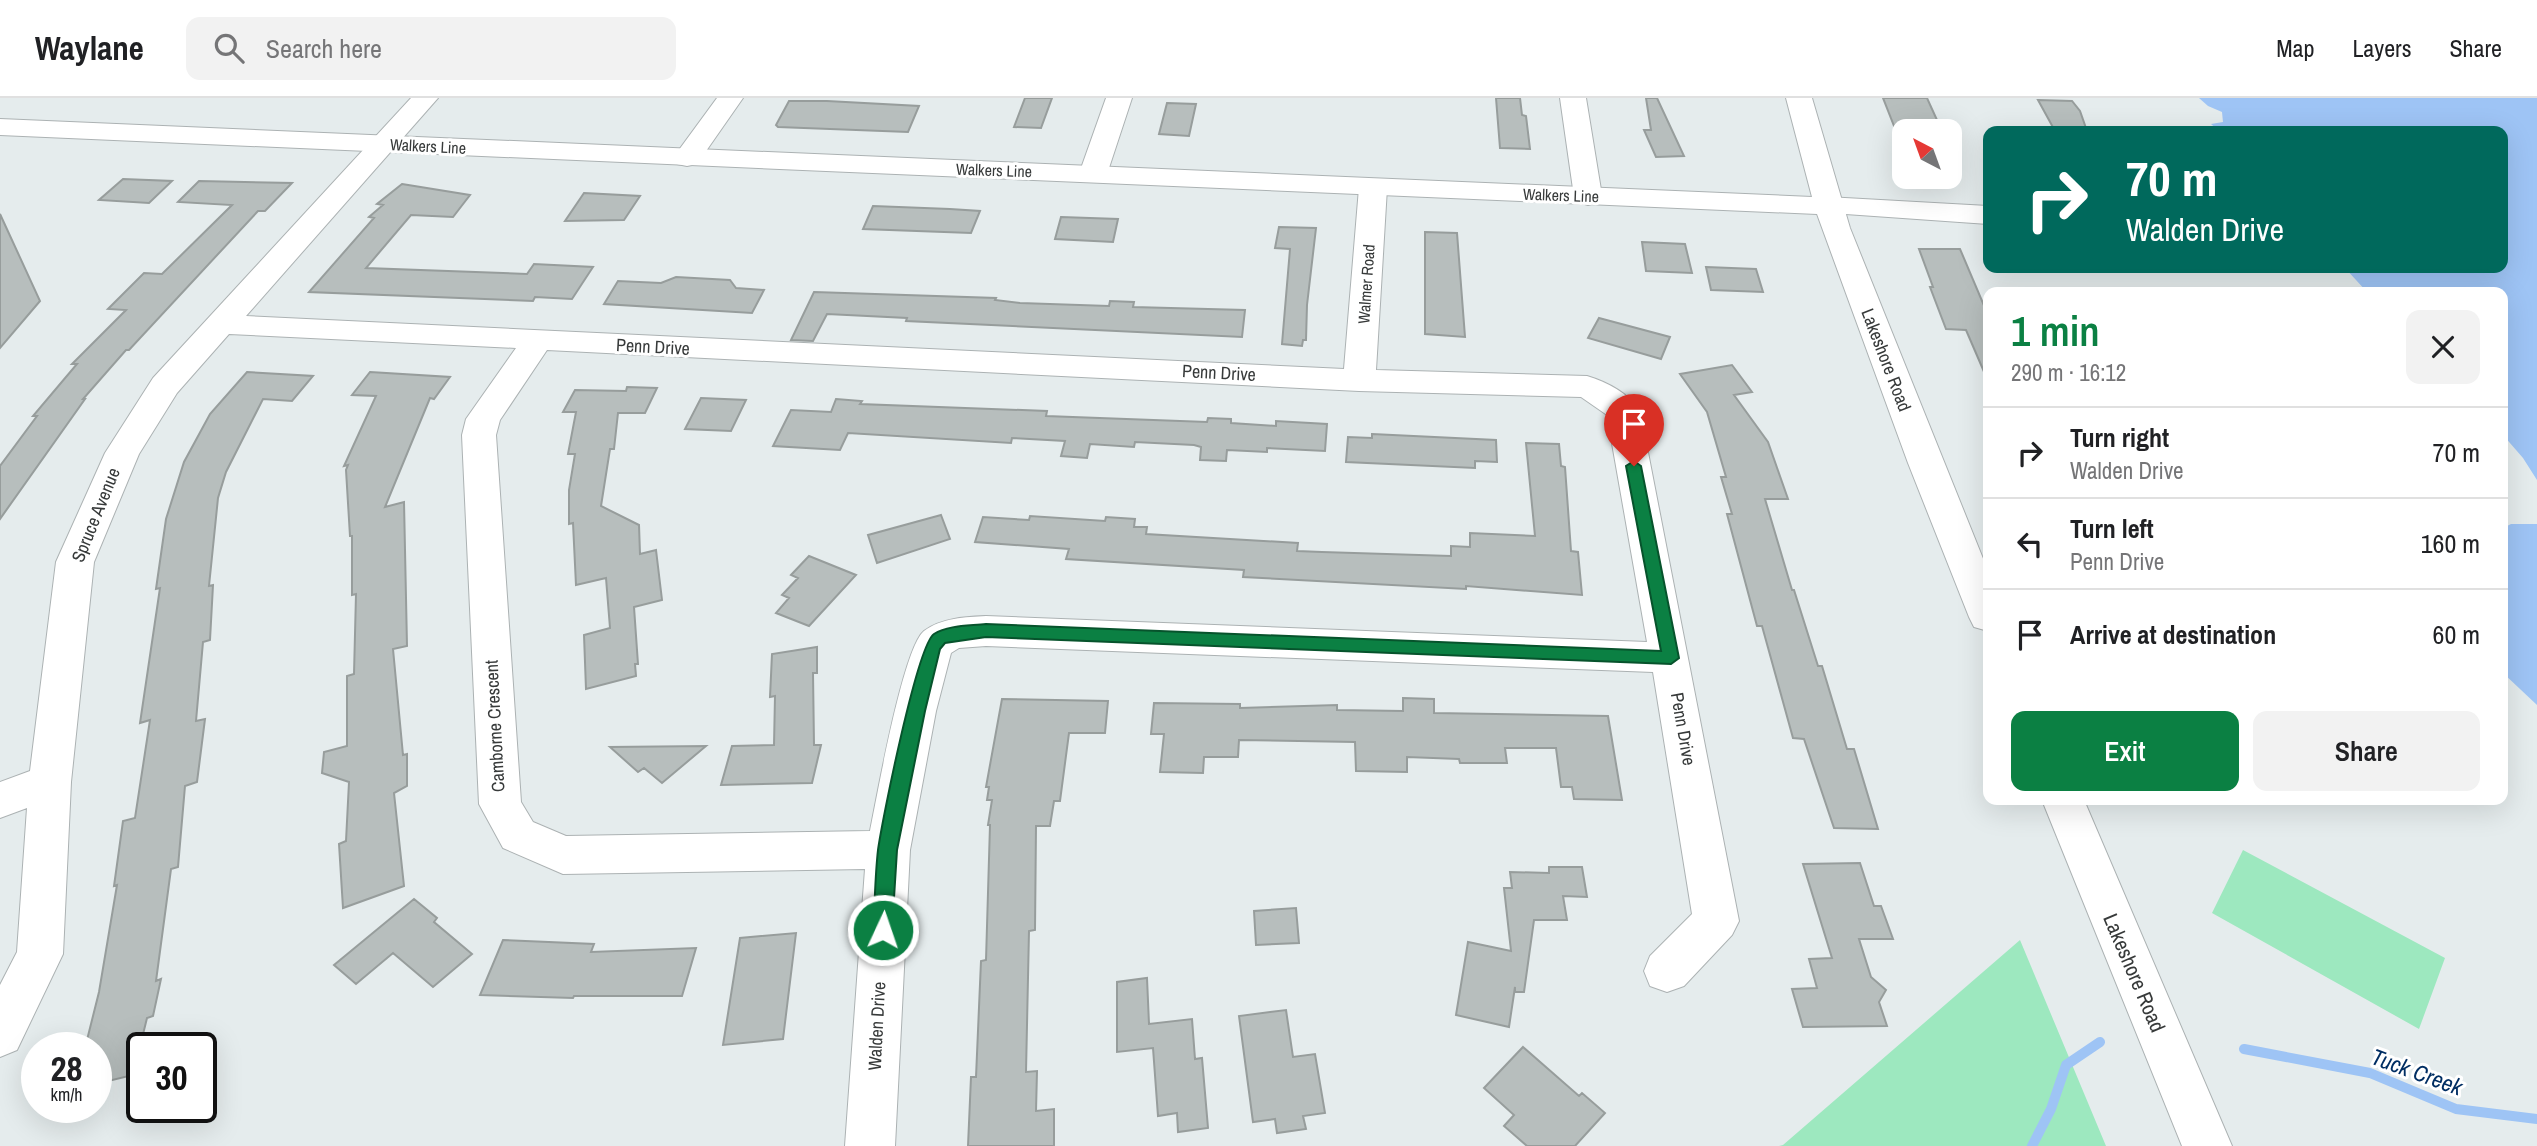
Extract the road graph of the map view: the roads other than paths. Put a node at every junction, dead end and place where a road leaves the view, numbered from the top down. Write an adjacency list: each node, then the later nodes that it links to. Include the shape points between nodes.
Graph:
1 (425, 98): 7 (street, Spruce Avenue)
2 (730, 98): 8 (street)
3 (1119, 98): 9 (street)
4 (1573, 98): 11 (street)
5 (1799, 98): 12 (street, Lakeshore Road)
6 (0, 127): 7 (street, Walkers Line)
7 (383, 144): 8 (street, Walkers Line); 14 (street, Spruce Avenue)
8 (687, 158): 9 (street, Walkers Line)
9 (1093, 174): 10 (street, Walkers Line)
10 (1373, 188): 11 (street, Walkers Line); 16 (street, Walmer Road)
11 (1588, 195): 12 (street, Walkers Line)
12 (1828, 206): 13 (street, Walkers Line); 17 (street, Lakeshore Road)
13 (1983, 215)
14 (221, 324): 15 (street, Penn Drive); 19 (street, Spruce Avenue, via 165,386 122,453 75,562)
15 (537, 341): 16 (street, Penn Drive); 22 (street, Camborne Crescent, via 483,419 479,435 500,804 518,835 563,855)
16 (1359, 380): 18 (street, Penn Drive, via 1587,387 1623,411)
17 (1983, 605)
18 (1671, 658): 22 (street, Walden Drive, via 986,631 953,634 933,647); 23 (street, Penn Drive, via 1716,921)
19 (50, 782): 20 (street); 24 (street, Spruce Avenue, via 40,954)
20 (0, 800)
21 (2065, 805): 26 (street, Lakeshore Road)
22 (888, 850): 25 (street, Walden Drive)
23 (1667, 971)
24 (0, 1034)
25 (870, 1146)
26 (2207, 1146)

